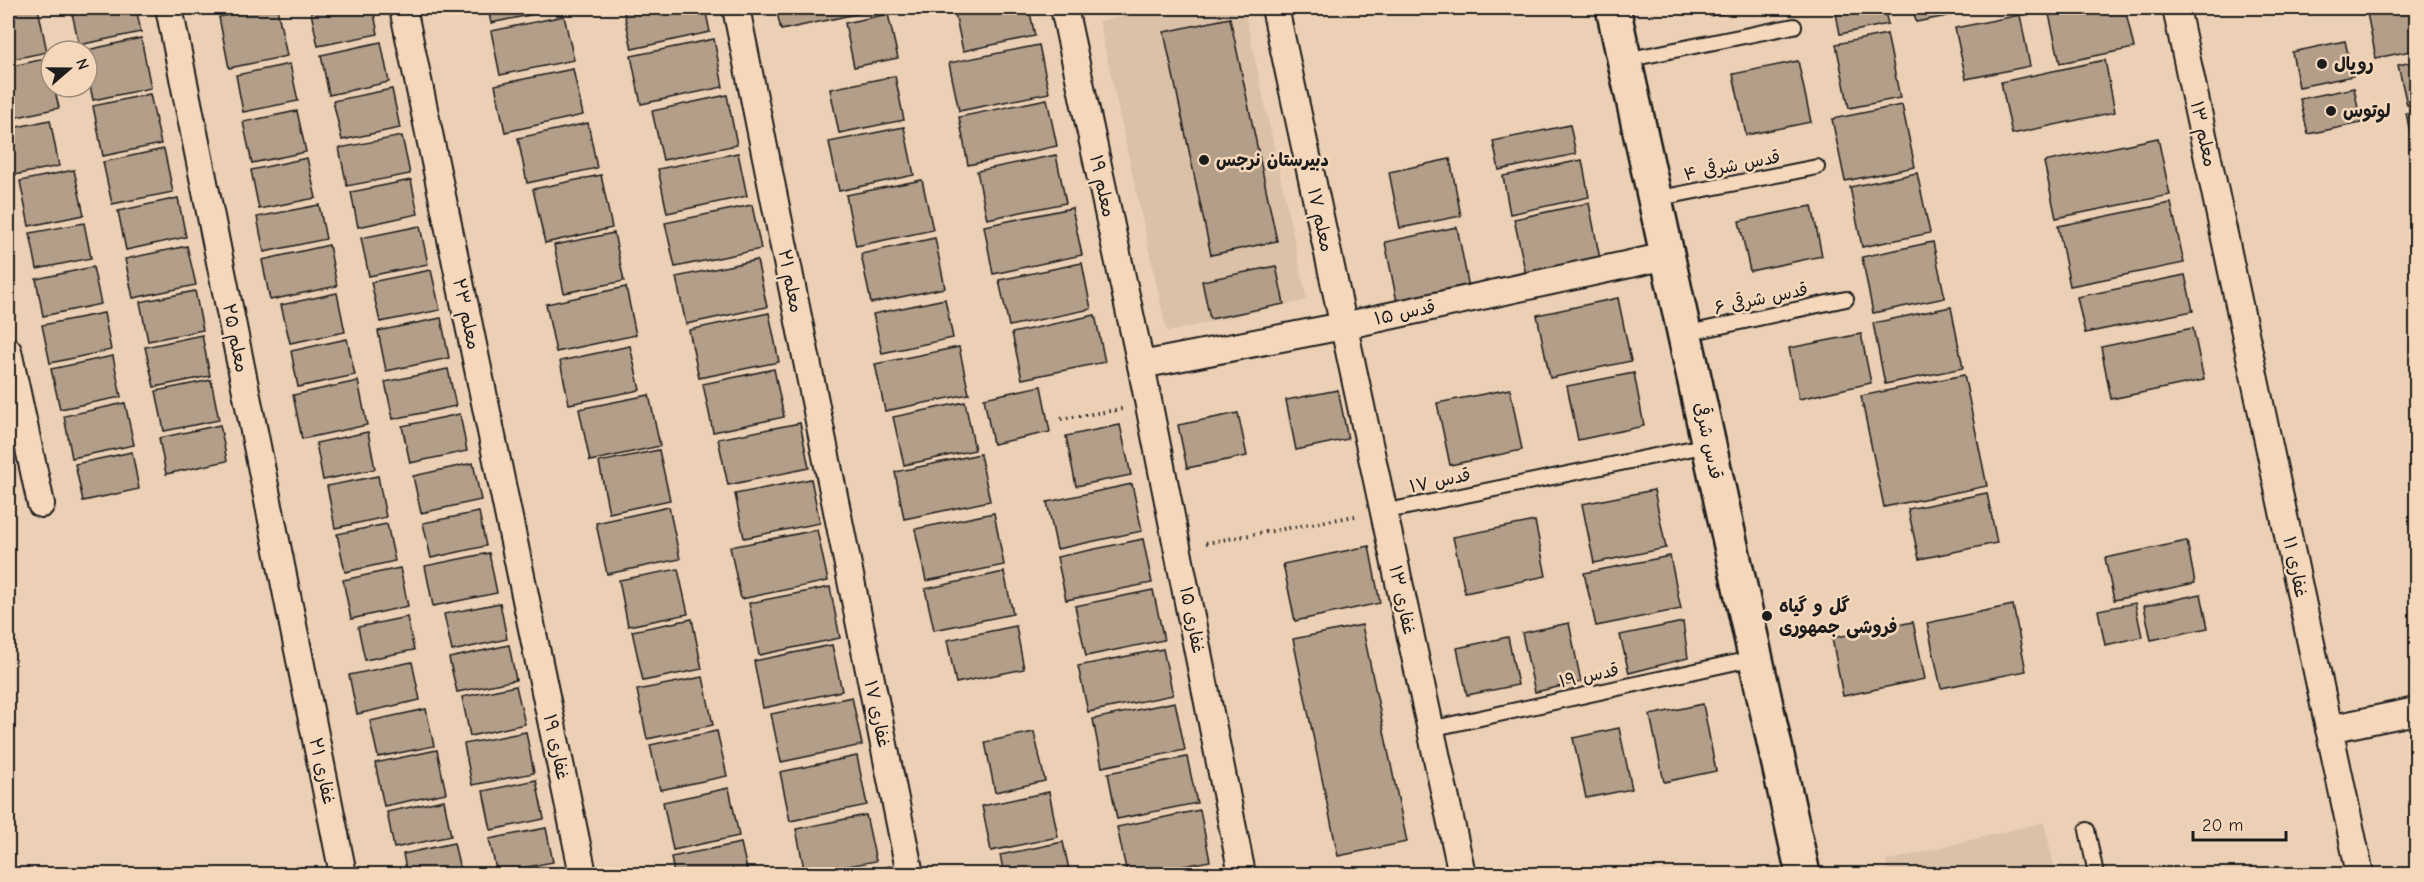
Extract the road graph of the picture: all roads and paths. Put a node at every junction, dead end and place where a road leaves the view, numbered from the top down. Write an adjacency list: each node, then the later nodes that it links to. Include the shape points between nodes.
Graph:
1 (169, 8): 28 (street, معلم ۲۵)
2 (402, 8): 26 (street, معلم ۲۳)
3 (736, 8): 25 (street, معلم ۲۱)
4 (1064, 8): 18 (street, معلم ۱۹)
5 (1275, 8): 15 (street, معلم ۱۷)
6 (1613, 8): 9 (street, قدس شرقی)
7 (2176, 8): 13 (street, معلم ۱۳)
8 (1794, 26): 9 (lane)
9 (1624, 60): 11 (street, قدس شرقی)
10 (1816, 167): 11 (lane, قدس شرقی ۴)
11 (1655, 199): 12 (street, قدس شرقی)
12 (1667, 256): 15 (street, قدس ۱۵); 16 (street, قدس شرقی)
13 (2230, 260): 31 (street, غفاری ۱۱)
14 (1846, 299): 16 (lane, قدس شرقی ۶)
15 (1343, 326): 18 (street, قدس ۱۵); 23 (street, غفاری ۱۳)
16 (1684, 334): 21 (street, قدس شرقی)
17 (8, 351): 22 (street)
18 (1141, 365): 19 (street, غفاری ۱۵)
19 (1149, 404): 20 (path); 24 (street, غفاری ۱۵)
20 (1061, 419)
21 (1708, 445): 23 (lane, قدس ۱۷); 27 (street, قدس شرقی)
22 (42, 504)
23 (1383, 512): 24 (path); 30 (street, غفاری ۱۳)
24 (1177, 549): 36 (street, غفاری ۱۵)
25 (845, 554): 35 (street, غفاری ۱۷)
26 (530, 620): 34 (street, غفاری ۱۹)
27 (1755, 658): 30 (lane, قدس ۱۹); 38 (street, قدس شرقی)
28 (301, 668): 33 (street, غفاری ۲۱)
29 (2416, 711): 31 (street)
30 (1430, 729): 37 (street, غفاری ۱۳)
31 (2329, 729): 40 (street, غفاری ۱۱)
32 (2087, 830): 39 (lane)
33 (344, 874)
34 (583, 874)
35 (910, 874)
36 (1242, 874)
37 (1462, 874)
38 (1803, 874)
39 (2096, 874)
40 (2360, 874)

